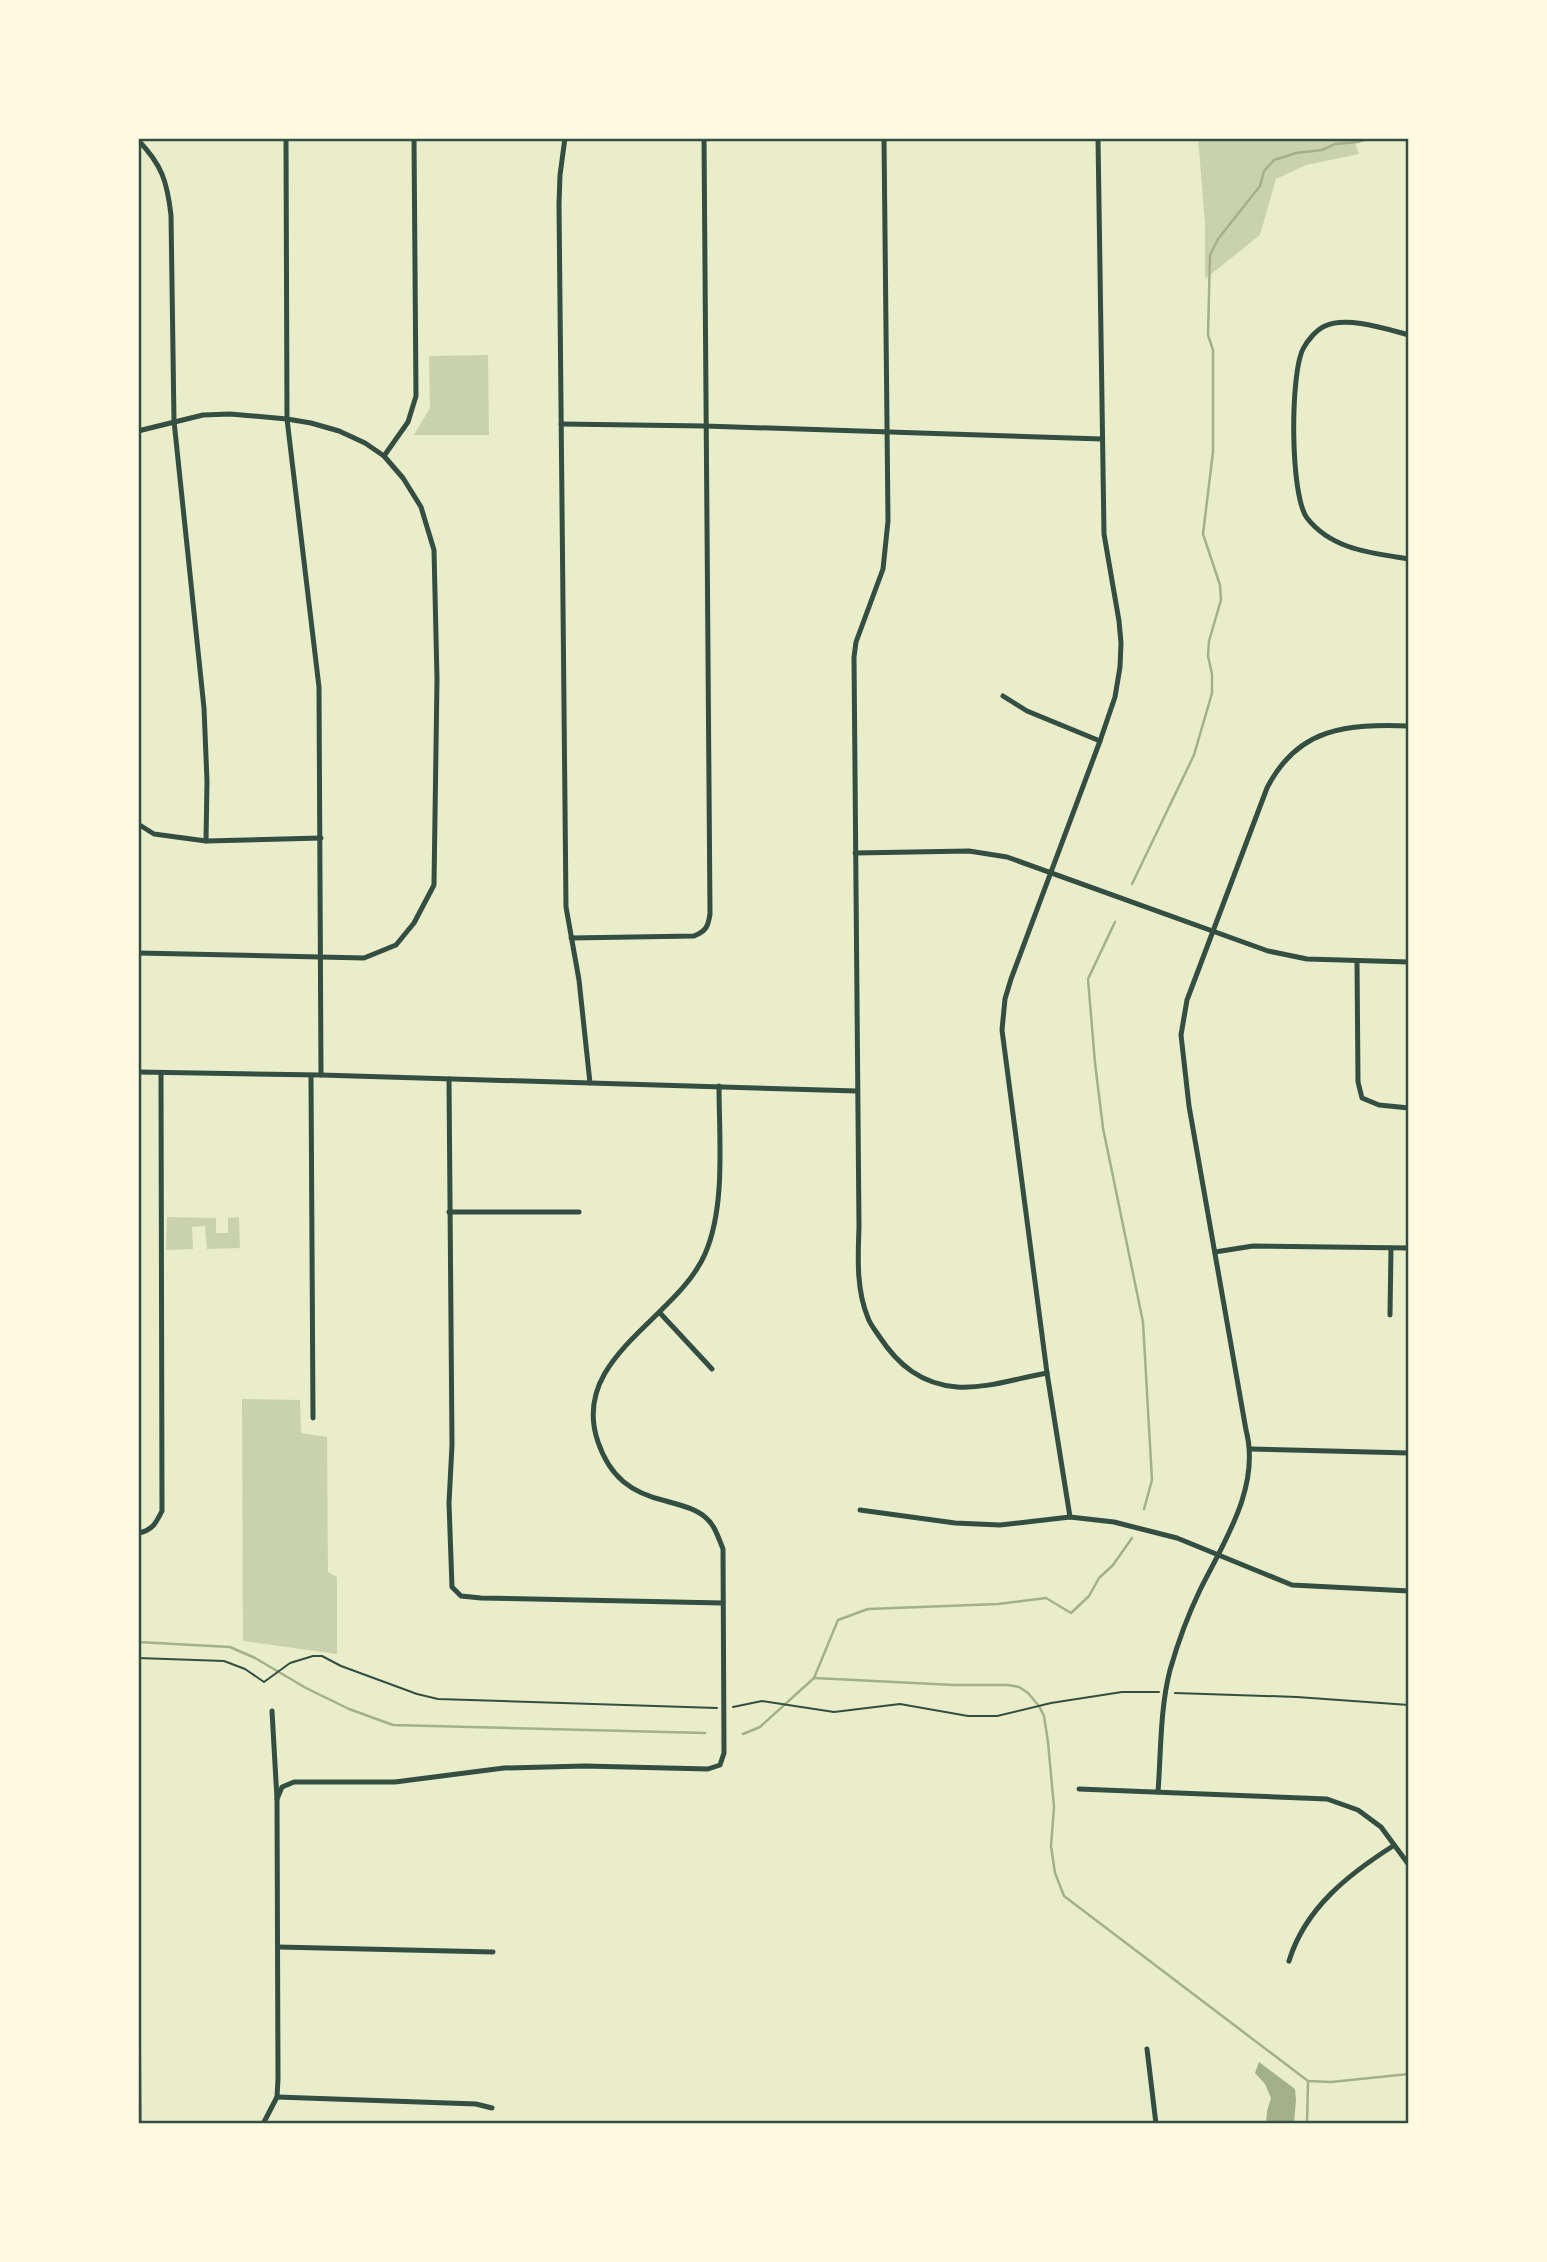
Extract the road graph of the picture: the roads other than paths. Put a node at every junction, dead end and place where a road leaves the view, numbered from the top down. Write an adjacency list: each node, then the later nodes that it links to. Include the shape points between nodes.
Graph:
1 (286, 138): 9 (street)
2 (414, 138): 16 (street, via 416,396 408,422)
3 (565, 138): 11 (street, via 559,204)
4 (704, 138): 12 (street)
5 (884, 138): 14 (street)
6 (1098, 138): 15 (street)
7 (138, 140): 10 (street, via 156,160 167,183)
8 (1409, 335): 17 (street, via 1350,323 1325,326 1309,339 1296,382 1294,470 1298,498 1320,531 1362,551)
9 (287, 419): 10 (street, via 230,414); 16 (street, via 339,431); 22 (street, via 319,687)
10 (174, 421): 13 (street); 23 (street, via 204,708)
11 (561, 424): 12 (street); 27 (street, via 566,907)
12 (705, 426): 14 (street); 27 (street, via 708,926 694,936)
13 (138, 431)
14 (887, 432): 15 (street); 24 (street, via 886,552 854,657)
15 (1102, 439): 20 (street, via 1104,534 1121,643 1115,697)
16 (384, 456): 29 (street, via 421,507 434,550 434,885 396,945 364,958)
17 (1409, 559)
18 (1003, 696): 20 (street, via 1027,711)
19 (1409, 726): 26 (street, via 1356,726 1328,732 1285,760 1266,788)
20 (1100, 741): 25 (street)
21 (138, 824): 23 (street, via 154,834)
22 (321, 838): 23 (street); 29 (street)
23 (206, 841)
24 (855, 853): 25 (street, via 969,851 1007,857); 39 (street)
25 (1050, 872): 26 (street); 49 (street, via 1010,979 1002,1030)
26 (1212, 932): 30 (street, via 1286,955); 45 (street, via 1187,1000 1181,1035)
27 (571, 938): 37 (street)
28 (138, 953): 29 (street)
29 (321, 956): 34 (street)
30 (1357, 961): 31 (street); 40 (street, via 1362,1098)
31 (1409, 961)
32 (138, 1072): 33 (street)
33 (161, 1073): 35 (street); 55 (street, via 162,1511 155,1525)
34 (321, 1075): 35 (street); 36 (street)
35 (311, 1076): 50 (street)
36 (449, 1079): 37 (street); 41 (street)
37 (590, 1083): 38 (street)
38 (719, 1086): 39 (street); 46 (street, via 715,1228 704,1257)
39 (857, 1091): 49 (street, via 858,1262 868,1319 888,1350 921,1378 956,1387)
40 (1409, 1108)
41 (449, 1212): 42 (street); 58 (street, via 452,1587 461,1596 481,1598)
42 (579, 1212)
43 (1391, 1248): 44 (street); 45 (street, via 1253,1247); 47 (street)
44 (1409, 1248)
45 (1215, 1252): 51 (street)
46 (660, 1313): 48 (street); 58 (street, via 608,1366 594,1398 597,1439 619,1479 644,1496 704,1516 715,1528 723,1549)
47 (1390, 1315)
48 (712, 1369)
49 (1047, 1373): 54 (street)
50 (313, 1418)
51 (1251, 1449): 52 (street); 56 (street, via 1235,1523)
52 (1409, 1453)
53 (860, 1510): 54 (street, via 1000,1525)
54 (1070, 1517): 56 (street, via 1146,1528)
55 (138, 1533)
56 (1219, 1556): 57 (street, via 1292,1585); 61 (street, via 1182,1631 1170,1673)
57 (1409, 1591)
58 (723, 1604): 62 (street, via 724,1753 720,1765 708,1769 504,1768 395,1782 295,1782 282,1787)
59 (272, 1711): 62 (street)
60 (1079, 1789): 61 (street)
61 (1158, 1792): 63 (street, via 1326,1799 1358,1810 1381,1828)
62 (277, 1799): 65 (street)
63 (1394, 1846): 64 (street); 67 (street, via 1326,1898 1294,1944)
64 (1409, 1865)
65 (278, 1947): 66 (street); 70 (street)
66 (493, 1952)
67 (1289, 1961)
68 (138, 1968): 72 (street)
69 (1147, 2049): 74 (street)
70 (277, 2097): 71 (street); 73 (street)
71 (492, 2108)
72 (139, 2124)
73 (262, 2124)
74 (1156, 2124)

